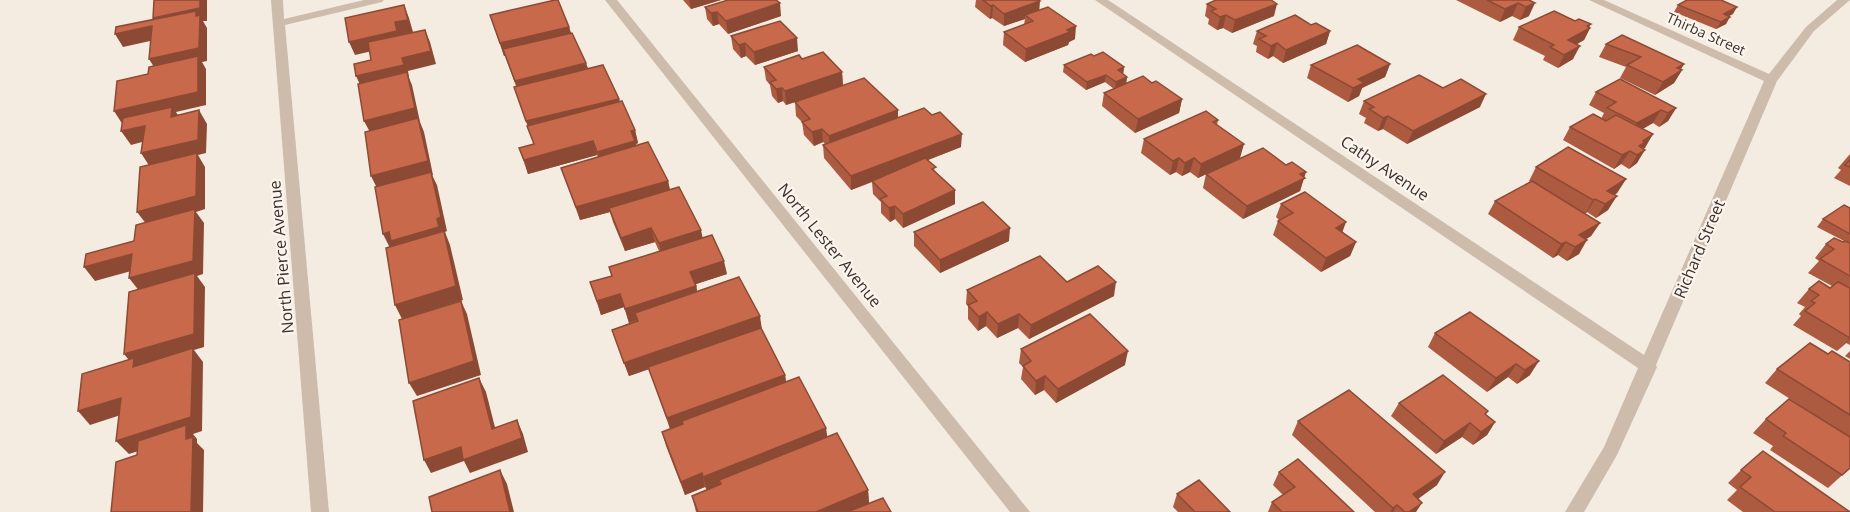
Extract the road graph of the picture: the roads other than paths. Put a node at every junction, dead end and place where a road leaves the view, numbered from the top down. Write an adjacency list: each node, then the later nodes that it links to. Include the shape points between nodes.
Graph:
1 (277, 0): 7 (street, North Pierce Avenue)
2 (378, 0): 7 (street)
3 (611, 0): 11 (street, North Lester Avenue)
4 (1101, 0): 9 (street, Cathy Avenue)
5 (1595, 0): 8 (street, Thirba Street)
6 (1844, 0): 8 (street, Richard Street, via 1810,29)
7 (280, 23): 10 (street, North Pierce Avenue)
8 (1771, 80): 9 (street, Richard Street)
9 (1649, 367): 12 (street, Richard Street, via 1611,450)
10 (320, 512)
11 (1021, 512)
12 (1574, 512)

